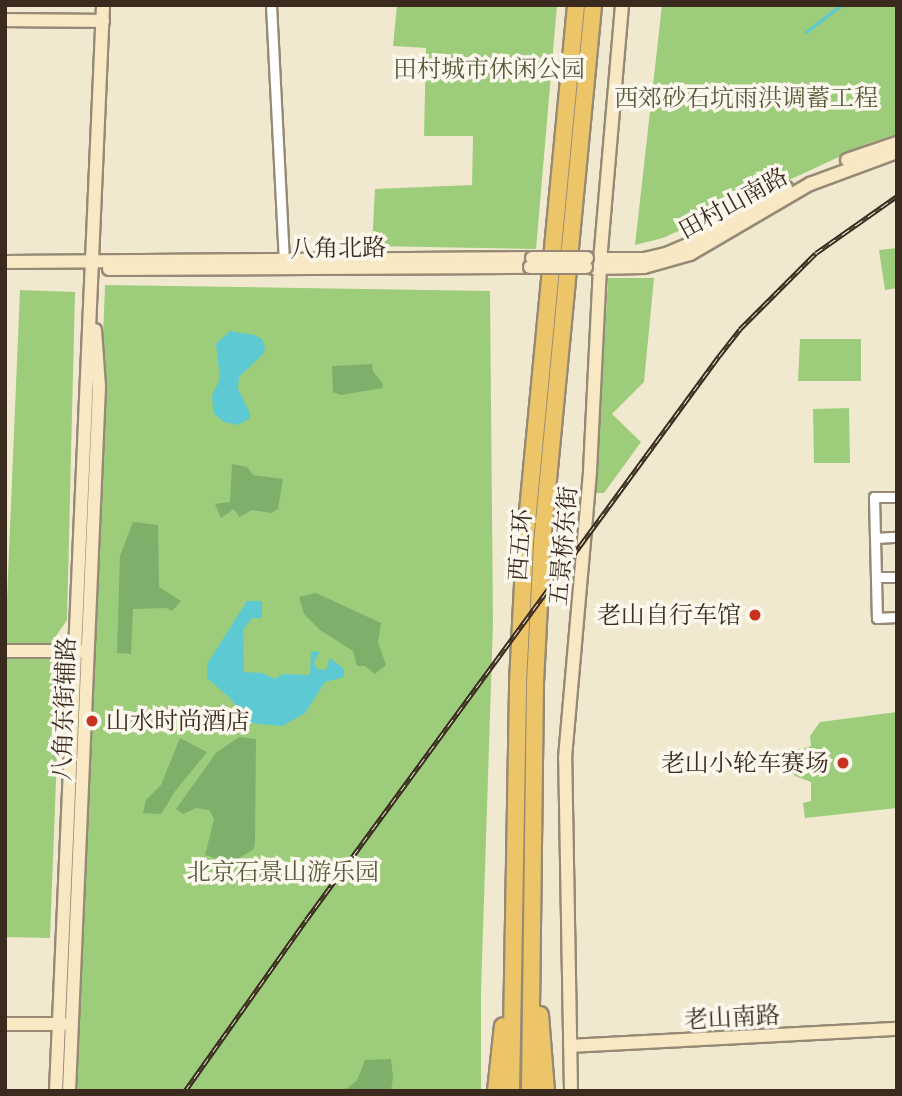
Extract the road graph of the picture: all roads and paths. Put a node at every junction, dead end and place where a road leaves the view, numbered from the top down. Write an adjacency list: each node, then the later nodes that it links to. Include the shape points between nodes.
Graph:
1 (103, 5): 7 (main road)
2 (271, 5): 11 (street)
3 (576, 5): 26 (highway, 西五环, via 526,543)
4 (593, 5): 25 (highway, 西五环, via 542,543)
5 (622, 5): 16 (main road, 五景桥东街)
6 (5, 20): 7 (main road)
7 (103, 24): 8 (main road); 13 (main road)
8 (5, 27)
9 (897, 143): 16 (main road, 田村山南路, via 832,165 666,254)
10 (897, 152): 16 (main road, 田村山南路, via 810,184 690,254 644,267)
11 (284, 259): 13 (main road, 八角北路); 14 (main road, 八角北路)
12 (5, 262): 13 (main road, 八角北路)
13 (92, 262): 14 (main road, 八角北路, via 108,269); 24 (main road); 24 (main road, via 97,284)
14 (531, 262): 15 (main road, 八角北路, bridge)
15 (586, 262): 16 (main road, 田村山南路)
16 (601, 265): 30 (main road, 五景桥东街, via 590,471 565,758)
17 (897, 497): 19 (street, via 874,497)
18 (897, 537): 19 (street)
19 (875, 538): 20 (street)
20 (876, 577): 21 (street); 22 (street, via 877,618)
21 (897, 577)
22 (897, 617)
23 (5, 651): 24 (main road)
24 (81, 651): 28 (main road)
25 (531, 911): 36 (highway, 西五环); 37 (highway)
26 (512, 936): 34 (highway); 35 (highway, 西五环)
27 (5, 1024): 28 (main road)
28 (65, 1024): 31 (main road); 32 (main road); 33 (main road)
29 (897, 1029): 30 (main road, 老山南路)
30 (570, 1046): 38 (main road, 五景桥东街)
31 (56, 1091)
32 (62, 1091)
33 (69, 1091)
34 (496, 1091)
35 (511, 1091)
36 (530, 1091)
37 (546, 1091)
38 (571, 1091)

